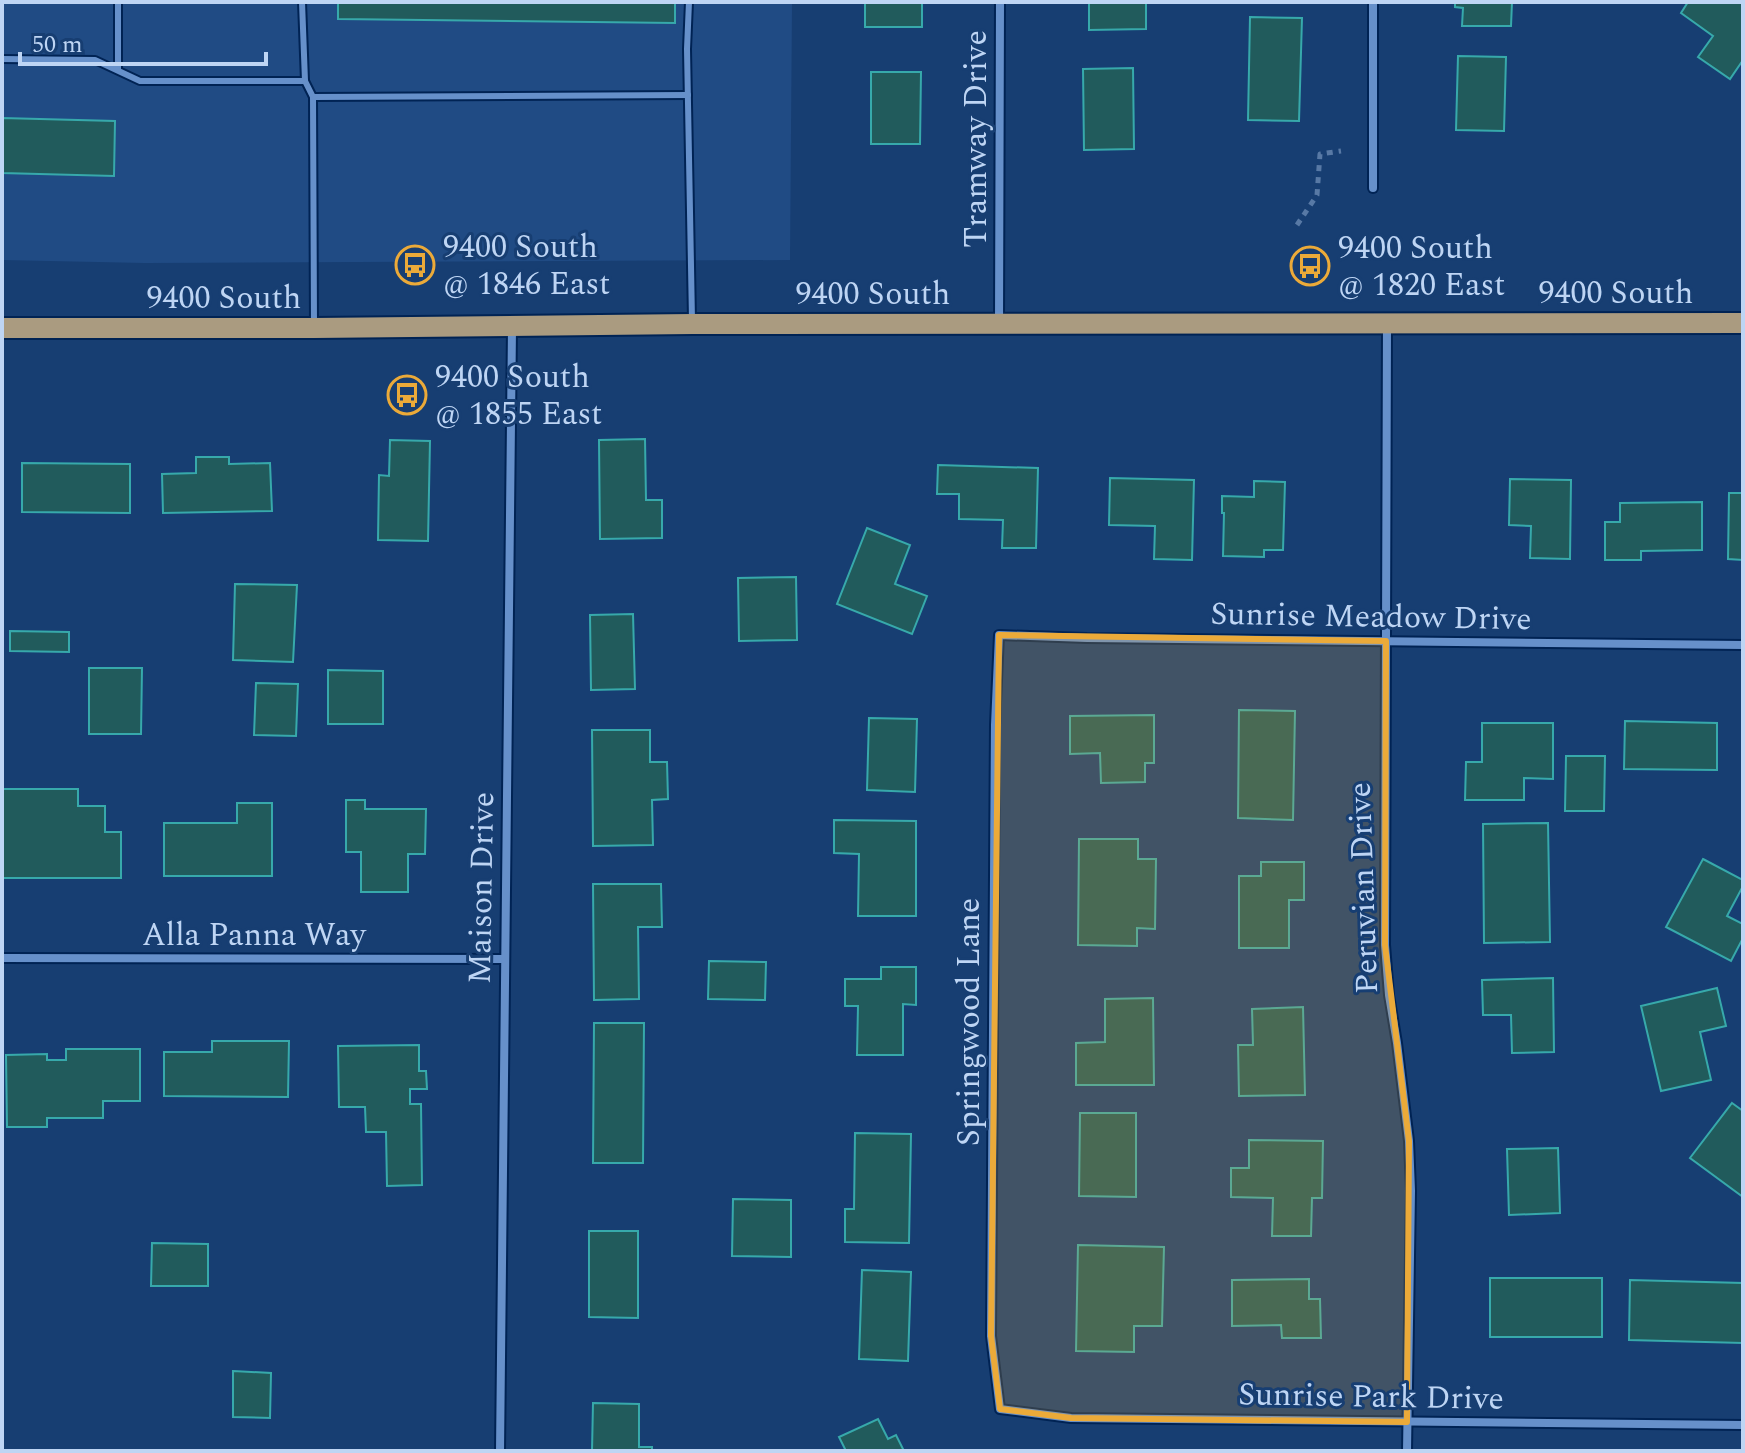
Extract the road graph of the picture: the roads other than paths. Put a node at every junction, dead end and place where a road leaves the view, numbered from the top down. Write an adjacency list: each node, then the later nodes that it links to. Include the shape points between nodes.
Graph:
1 (118, 2): 7 (lane)
2 (302, 2): 8 (lane)
3 (689, 2): 9 (lane)
4 (1000, 2): 15 (street, Tramway Drive)
5 (1373, 2): 11 (street)
6 (2, 59): 7 (lane, via 95,60)
7 (118, 70): 8 (lane, via 140,81)
8 (305, 81): 10 (lane)
9 (688, 95): 10 (lane); 14 (lane)
10 (313, 97): 18 (lane)
11 (1373, 188)
12 (1387, 323): 13 (main road, 9400 South); 15 (main road, 9400 South); 20 (street, Peruvian Drive)
13 (1743, 323)
14 (692, 324): 15 (main road, 9400 South); 16 (main road, 9400 South)
15 (999, 325)
16 (512, 326): 18 (main road, 9400 South); 23 (street, Maison Drive)
17 (2, 328): 18 (main road, 9400 South)
18 (314, 328)
19 (999, 635): 20 (street, Sunrise Meadow Drive); 24 (street, Springwood Lane, via 991,1336)
20 (1386, 641): 21 (street, Sunrise Meadow Drive); 25 (street, Peruvian Drive, via 1385,945 1411,1191)
21 (1743, 645)
22 (2, 958): 23 (street, Alla Panna Way)
23 (505, 959): 27 (street, Maison Drive)
24 (1000, 1409): 25 (street, Sunrise Park Drive, via 1071,1418)
25 (1407, 1422): 26 (street, Sunrise Park Drive); 28 (street, Peruvian Drive)
26 (1743, 1425)
27 (500, 1451)
28 (1407, 1451)

